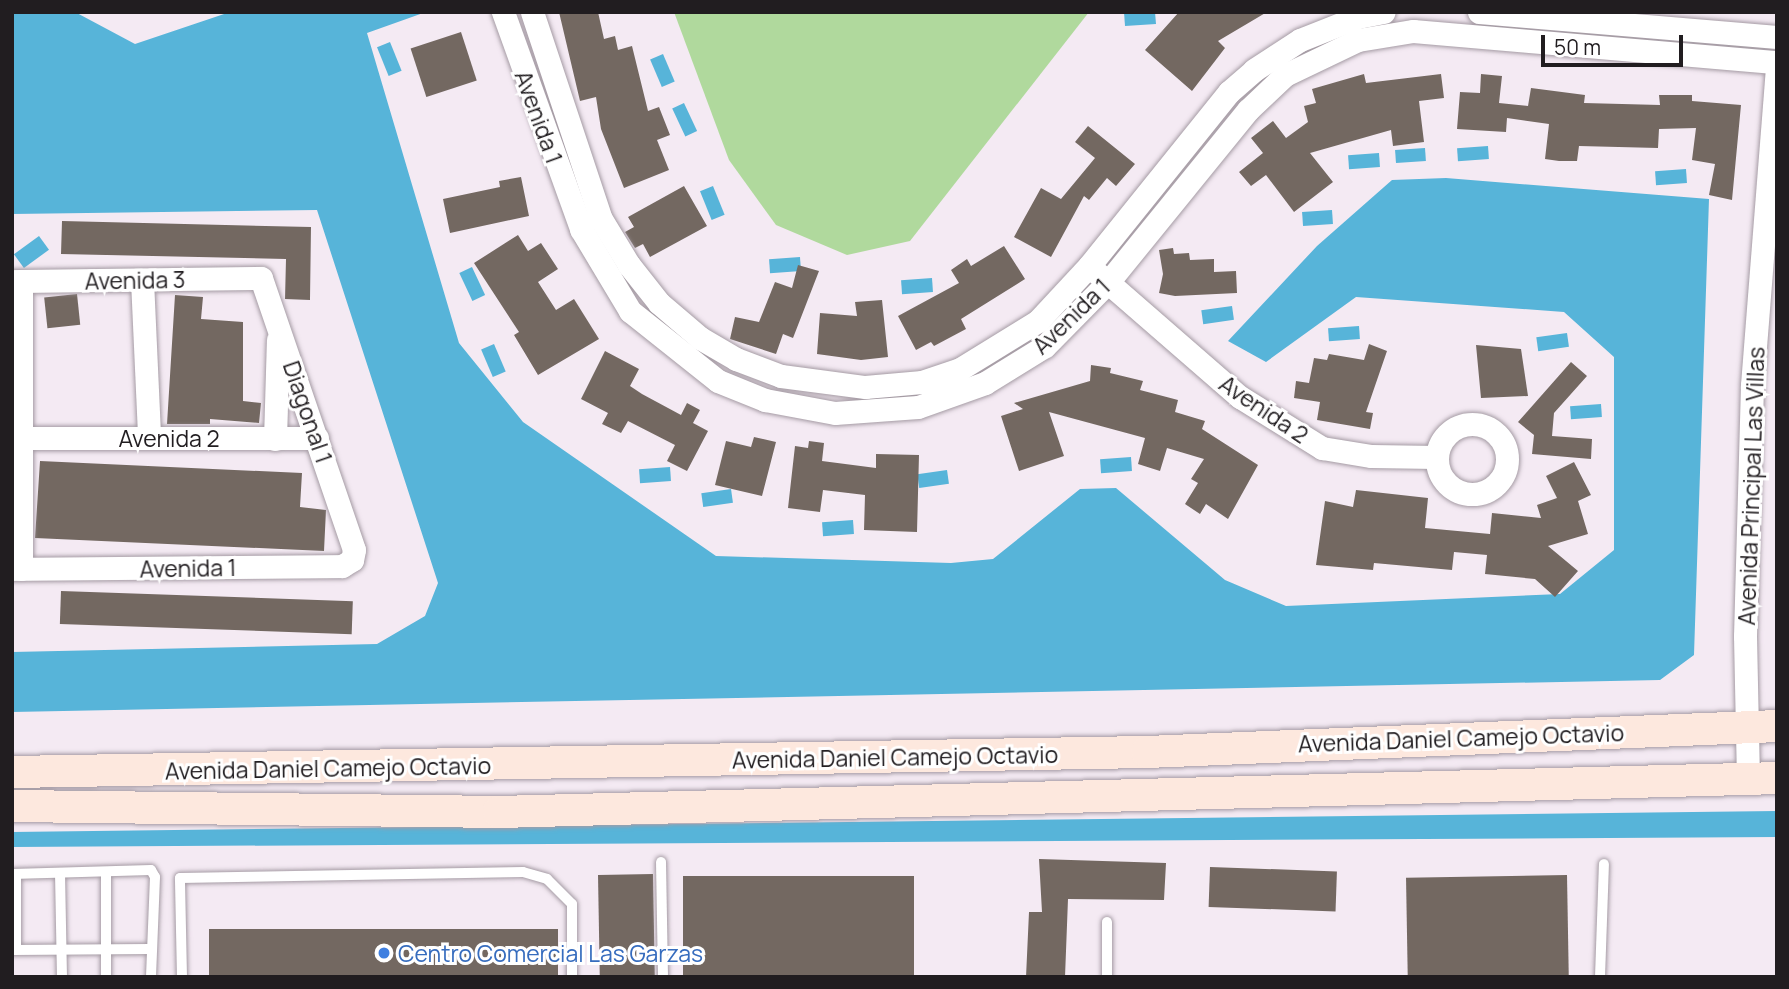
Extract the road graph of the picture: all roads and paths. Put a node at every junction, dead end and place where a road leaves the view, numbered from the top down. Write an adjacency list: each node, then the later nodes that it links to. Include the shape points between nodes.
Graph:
1 (503, 12): 12 (street, Avenida 1, via 543,132 581,229 603,269 630,311 718,381 765,400 835,412 918,407 985,383 1045,346)
2 (533, 12): 8 (street, Avenida 1, via 601,219 659,303 700,338 736,359 822,384 865,387 922,382 960,369 1038,321)
3 (1384, 12): 8 (street, Avenida 1, via 1358,16 1300,40 1254,70 1185,145)
4 (1479, 12): 5 (street)
5 (1777, 37)
6 (1777, 62): 12 (street, Avenida 1, via 1413,31 1358,40 1285,75 1248,110)
7 (1777, 68): 21 (street, Avenida Principal Las Villas, via 1752,385)
8 (1089, 266): 12 (street, Avenida 2)
9 (257, 277): 11 (street, Avenida 3); 13 (street, Diagonal 1)
10 (17, 281): 11 (street, Avenida 3); 15 (street)
11 (142, 281): 14 (street)
12 (1107, 282): 18 (street, Avenida 2, via 1240,397 1322,448 1371,456)
13 (279, 327): 16 (street, Diagonal 1); 17 (street)
14 (149, 437): 15 (street, Avenida 2); 17 (street, Avenida 2)
15 (22, 438): 20 (street)
16 (317, 438): 17 (street, Avenida 2); 19 (street, Diagonal 1)
17 (275, 439)
18 (1436, 457)
19 (354, 550): 20 (street, Avenida 1, via 352,560 342,566)
20 (16, 569)
21 (1762, 726): 23 (main road, Avenida Daniel Camejo Octavio, via 1147,752); 24 (street, Avenida Principal Las Villas)
22 (1777, 757): 24 (street)
23 (12, 772)
24 (1763, 779): 25 (main road, Avenida Daniel Camejo Octavio, via 499,812)
25 (12, 806)
26 (661, 862): 41 (lane)
27 (1604, 864): 43 (lane)
28 (106, 872): 29 (lane); 32 (lane); 33 (lane, via 151,870 155,877)
29 (60, 873): 30 (lane); 35 (lane)
30 (14, 874): 34 (lane)
31 (1108, 922): 42 (lane)
32 (106, 949): 33 (lane); 35 (lane); 37 (lane)
33 (150, 949): 38 (lane)
34 (14, 950): 35 (lane)
35 (62, 950): 36 (lane)
36 (62, 977)
37 (106, 977)
38 (151, 977)
39 (182, 977): 40 (lane, via 180,878 523,872 554,884 572,904)
40 (572, 977)
41 (663, 977)
42 (1107, 977)
43 (1600, 977)

